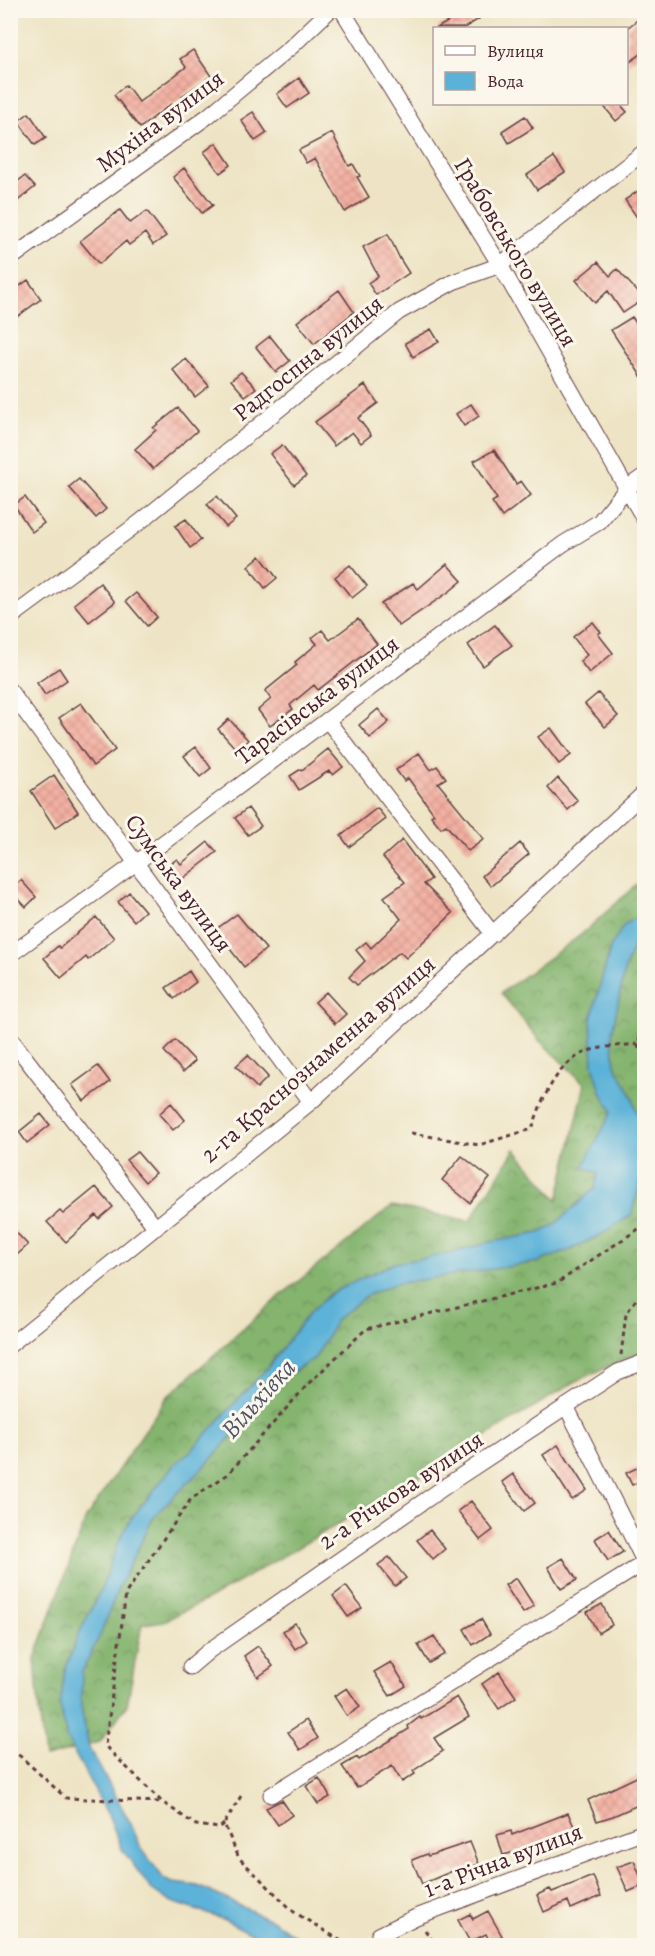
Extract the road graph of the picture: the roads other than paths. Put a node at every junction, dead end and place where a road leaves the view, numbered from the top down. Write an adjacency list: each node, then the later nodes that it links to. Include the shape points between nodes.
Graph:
1 (330, 10): 4 (street, Мухіна вулиця, via 208,116)
2 (342, 10): 5 (street, Грабовського вулиця)
3 (645, 152): 5 (street, Радгоспна вулиця)
4 (10, 259)
5 (500, 265): 7 (street, Грабовського вулиця); 9 (street, Радгоспна вулиця, via 453,282 399,312 140,522)
6 (645, 476): 7 (street, Тарасівська вулиця)
7 (627, 488): 8 (street, Грабовського вулиця); 11 (street, Тарасівська вулиця, via 599,522 563,543)
8 (645, 519)
9 (10, 618)
10 (10, 691): 13 (street, Сумська вулиця)
11 (327, 720): 13 (street, Тарасівська вулиця); 14 (street)
12 (645, 793): 14 (street, 2-га Краснознаменна вулиця)
13 (136, 863): 15 (street, Тарасівська вулиця); 17 (street, Сумська вулиця)
14 (493, 934): 17 (street, 2-га Краснознаменна вулиця)
15 (10, 955)
16 (10, 1038): 18 (street)
17 (311, 1101): 18 (street, 2-га Краснознаменна вулиця)
18 (156, 1228): 19 (street, 2-га Краснознаменна вулиця)
19 (10, 1345)
20 (645, 1362): 21 (street, 2-а Річкова вулиця, via 618,1372)
21 (566, 1406): 22 (street); 23 (street, 2-а Річкова вулиця)
22 (645, 1562): 24 (street)
23 (190, 1667)
24 (271, 1795)
25 (645, 1832): 26 (street, 1-а Річна вулиця, via 416,1917)
26 (380, 1935)

